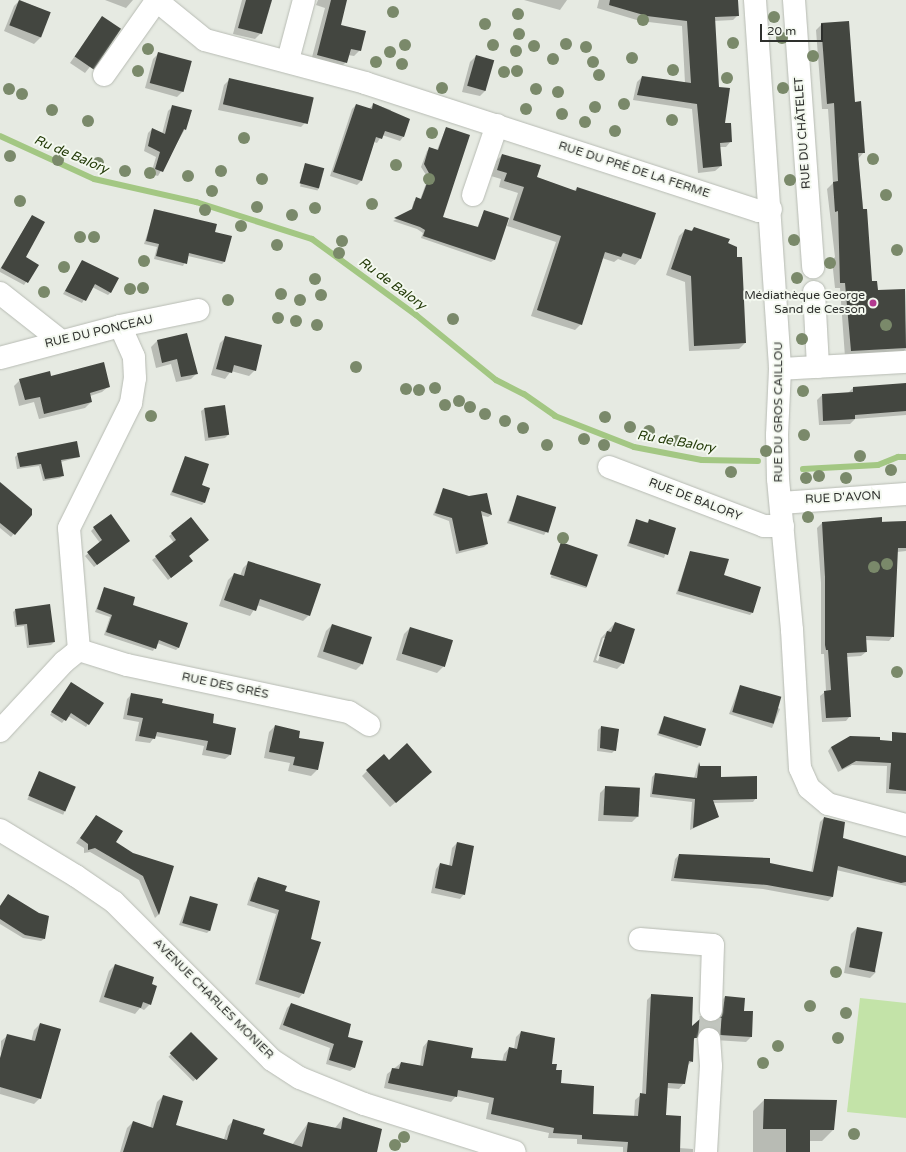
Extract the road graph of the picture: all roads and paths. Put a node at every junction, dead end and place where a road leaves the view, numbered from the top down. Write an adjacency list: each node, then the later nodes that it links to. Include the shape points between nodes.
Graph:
1 (157, 0): 5 (street, RUE DU PRÉ DE LA FERME, via 205,40); 6 (street, RUE DU PRÉ DE LA FERME)
2 (304, 0): 5 (street)
3 (755, 0): 9 (street, RUE DU GROS CAILLOU)
4 (794, 0): 10 (street, RUE DU CHÂTELET)
5 (288, 60): 7 (street, RUE DU PRÉ DE LA FERME)
6 (104, 75)
7 (497, 125): 8 (street); 9 (street, RUE DU PRÉ DE LA FERME, via 752,209)
8 (473, 195)
9 (771, 209): 19 (street, RUE DU GROS CAILLOU)
10 (813, 267)
11 (814, 292): 18 (street)
12 (0, 293): 15 (street)
13 (198, 310): 14 (street, RUE DU PONCEAU)
14 (120, 326): 15 (street, RUE DU PONCEAU); 24 (street, via 134,357 135,378 131,403 69,528)
15 (61, 341): 16 (street, RUE DU PONCEAU)
16 (0, 358)
17 (906, 362): 18 (street)
18 (818, 367): 19 (street)
19 (780, 368): 22 (street, RUE DU GROS CAILLOU, via 776,436)
20 (609, 467): 23 (street, RUE DE BALORY, via 764,526)
21 (906, 494): 22 (street, RUE D'AVON)
22 (781, 503): 23 (street, RUE DU GROS CAILLOU)
23 (783, 526): 27 (street, RUE DU GROS CAILLOU, via 800,768 809,788 828,804)
24 (79, 650): 25 (street, RUE DES GRÉS, via 127,665 348,712); 26 (street, via 64,662)
25 (369, 725)
26 (0, 730)
27 (906, 825)
28 (0, 830): 32 (street, AVENUE CHARLES MONIER, via 114,902 272,1060 300,1078 364,1104)
29 (640, 939): 30 (street, via 713,945)
30 (711, 1010)
31 (709, 1039): 33 (street, via 711,1066)
32 (515, 1152)
33 (706, 1152)

